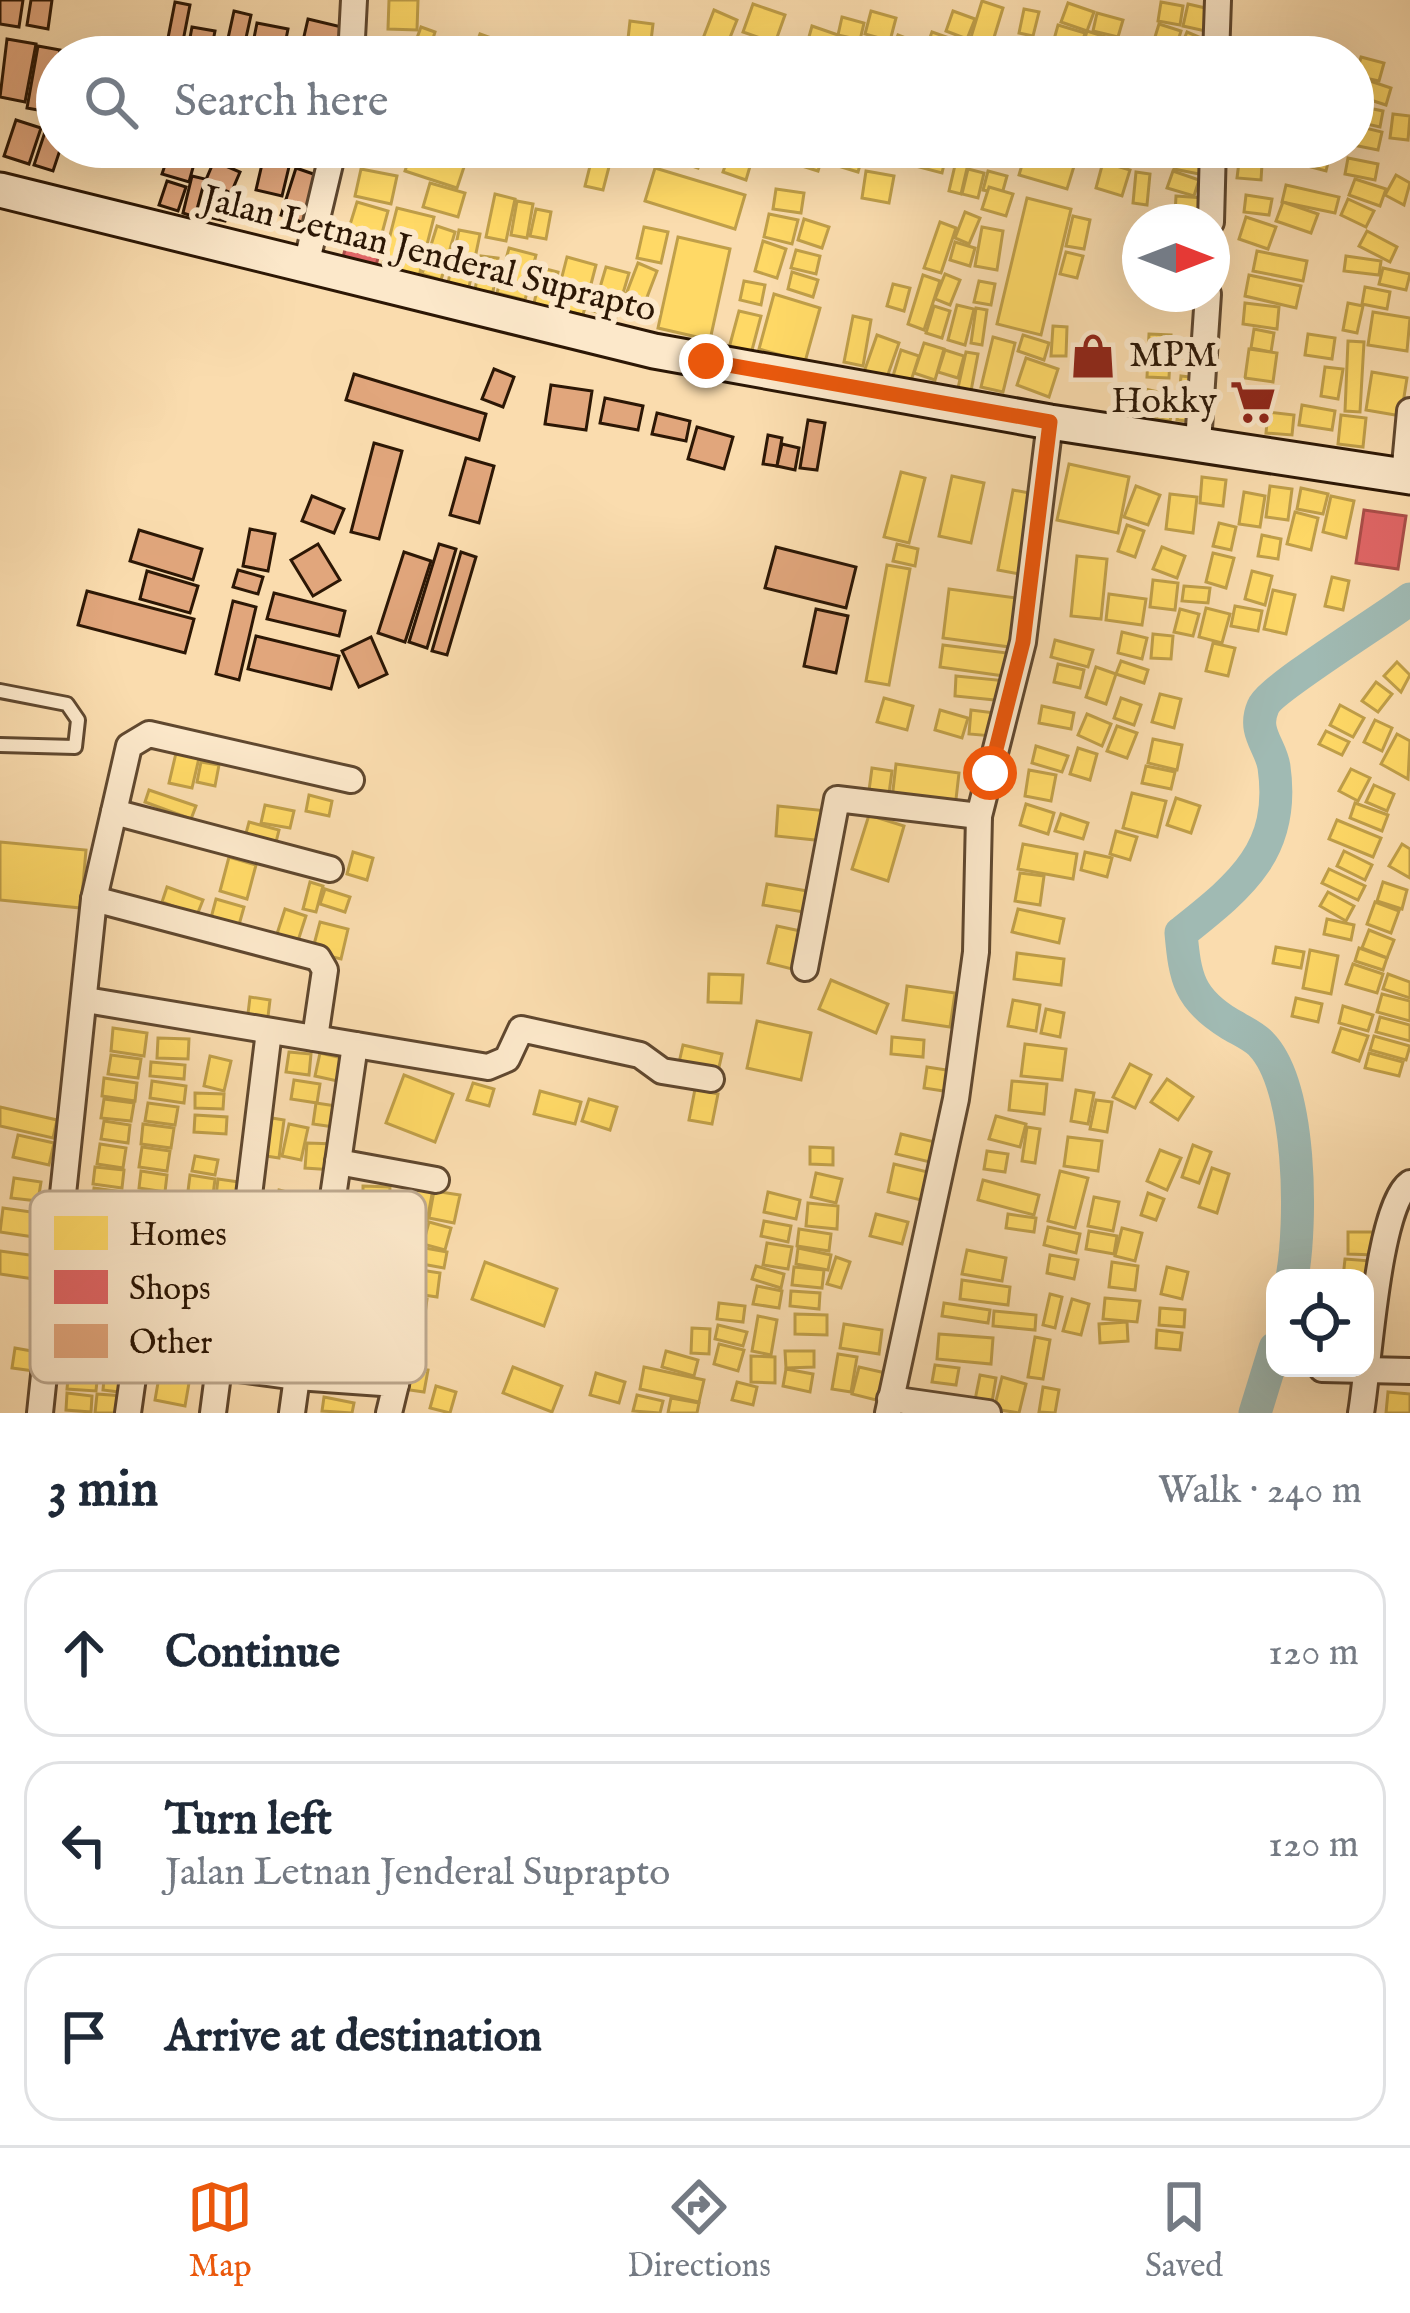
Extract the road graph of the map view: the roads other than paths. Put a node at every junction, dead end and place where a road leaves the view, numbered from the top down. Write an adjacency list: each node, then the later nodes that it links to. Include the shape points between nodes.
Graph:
1 (354, 0): 3 (street)
2 (1218, 0): 4 (street)
3 (351, 36)
4 (1217, 36)
5 (329, 168): 9 (street)
6 (1212, 168): 8 (street)
7 (0, 190): 9 (main road, Jalan Letnan Jenderal Suprapto)
8 (1211, 204)
9 (306, 265): 12 (main road, Jalan Letnan Jenderal Suprapto, via 654,351)
10 (1207, 312): 13 (street)
11 (1410, 411): 14 (street)
12 (1050, 422): 13 (main road, Jalan Letnan Jenderal Suprapto); 19 (street, via 1023,642)
13 (1198, 443): 14 (main road, Jalan Letnan Jenderal Suprapto)
14 (1407, 476)
15 (0, 691): 16 (lane, via 68,704 78,720 75,747)
16 (0, 745)
17 (351, 780): 18 (street, via 149,734 129,746)
18 (114, 812): 20 (street); 21 (street)
19 (979, 816): 22 (street, via 836,799); 44 (street, via 976,952 956,1099)
20 (330, 869)
21 (94, 899): 23 (street); 25 (street, via 318,958 325,970)
22 (805, 968)
23 (86, 1000): 24 (street); 31 (street)
24 (269, 1031): 25 (street); 32 (street)
25 (315, 1038): 26 (street)
26 (355, 1045): 27 (street, via 488,1067 507,1058 521,1029); 28 (street)
27 (712, 1079)
28 (338, 1162): 29 (street); 33 (street)
29 (436, 1180)
30 (1410, 1184): 34 (street, via 1385,1242)
31 (64, 1191)
32 (250, 1191)
33 (334, 1191)
34 (1374, 1329)
35 (1374, 1369): 36 (street)
36 (1410, 1371)
37 (1368, 1377): 51 (street)
38 (43, 1383): 45 (street)
39 (132, 1383): 46 (street)
40 (217, 1383): 47 (street)
41 (296, 1383): 48 (street)
42 (382, 1383): 43 (street)
43 (396, 1384): 49 (street)
44 (889, 1406): 50 (street)
45 (40, 1413)
46 (128, 1413)
47 (213, 1413)
48 (292, 1413)
49 (389, 1413)
50 (988, 1413)
51 (1361, 1413)

